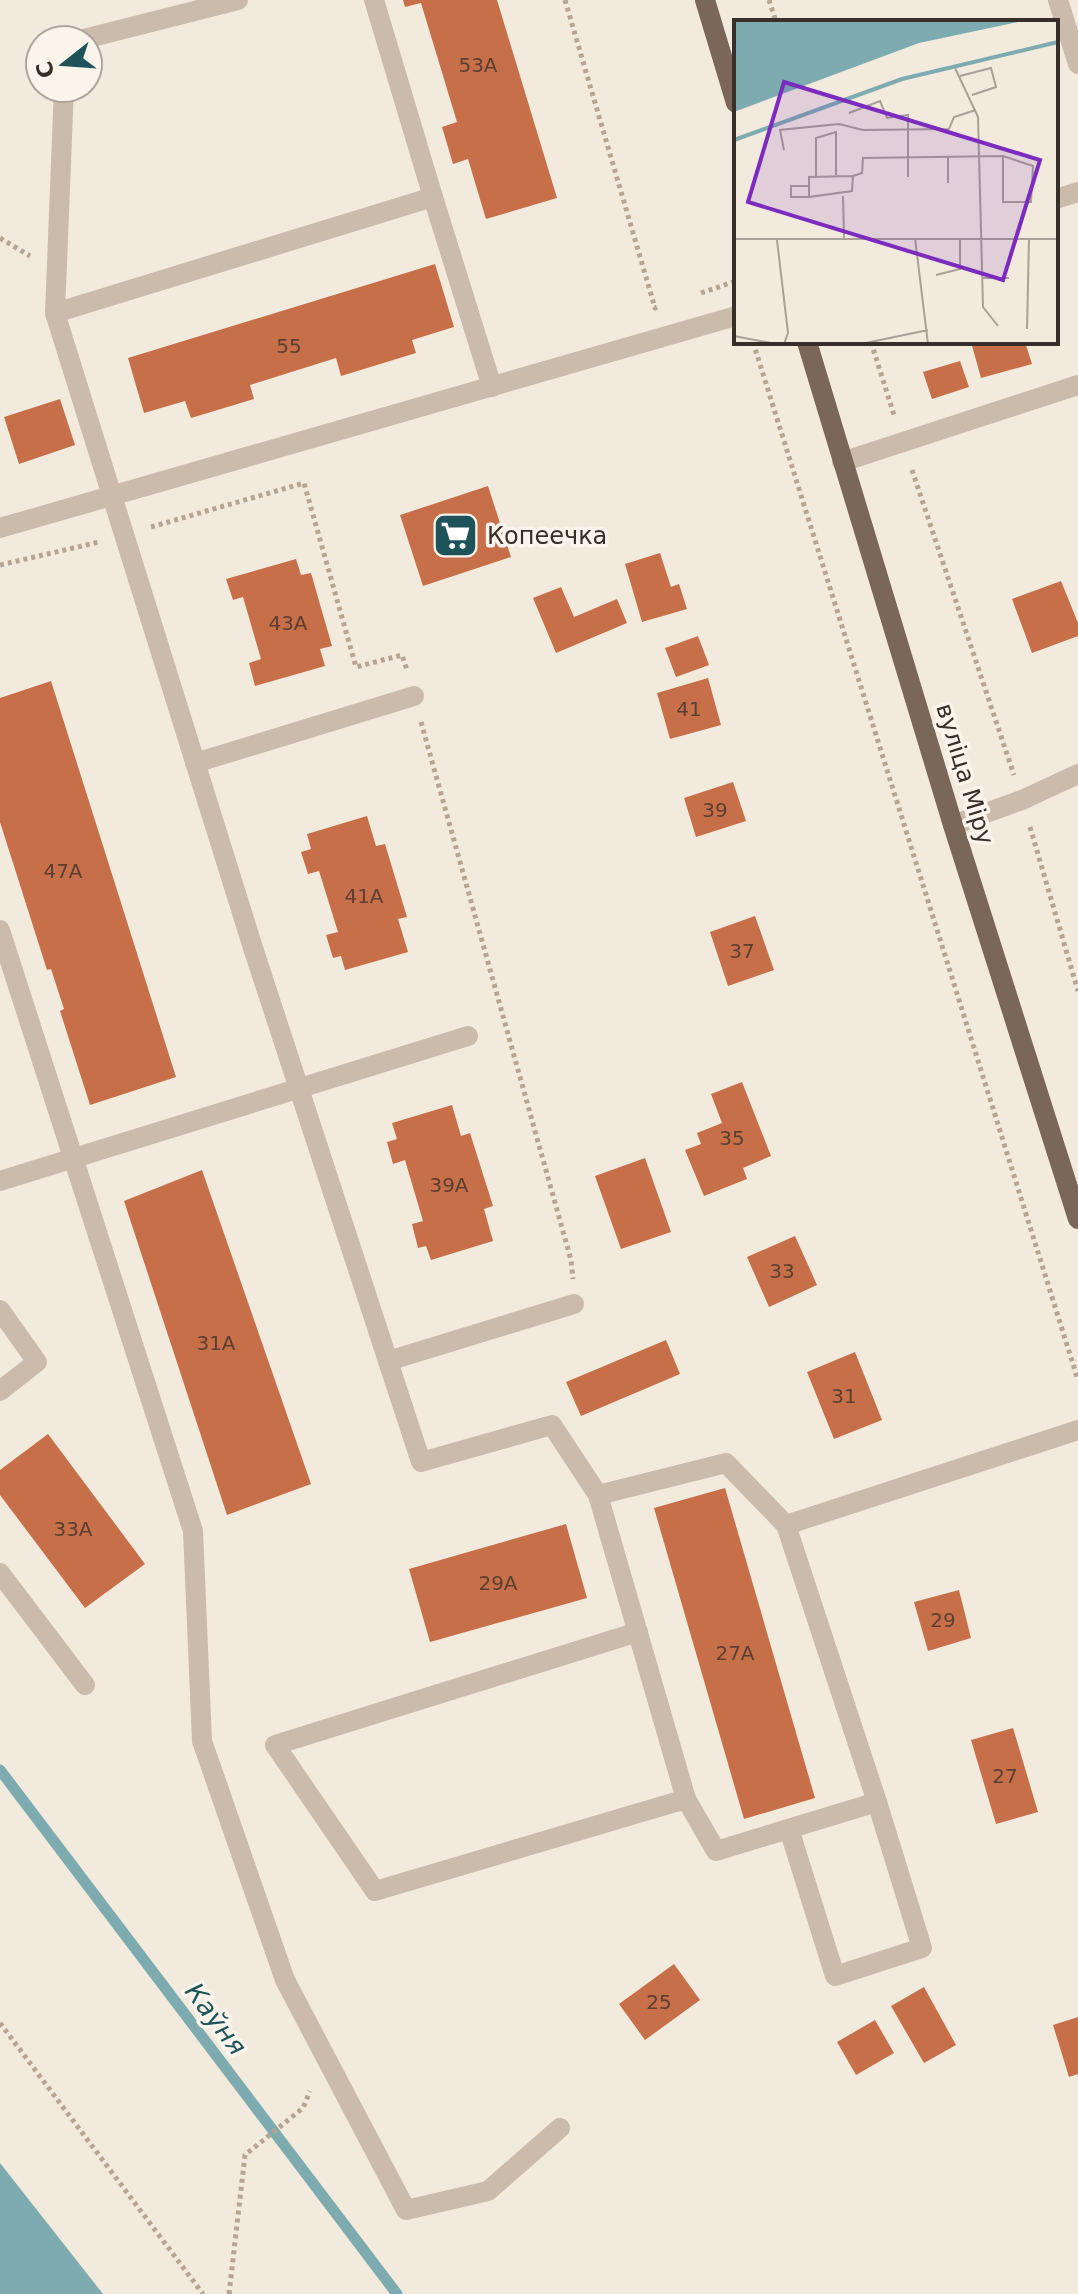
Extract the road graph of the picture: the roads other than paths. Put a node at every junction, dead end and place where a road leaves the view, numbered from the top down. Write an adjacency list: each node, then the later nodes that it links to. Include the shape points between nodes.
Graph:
1 (238, 0): 5 (street)
2 (374, 0): 10 (street)
3 (705, 0): 7 (main road)
4 (1058, 0): 6 (street)
5 (104, 34)
6 (1078, 64)
7 (734, 96)
8 (63, 104): 12 (street)
9 (1078, 192): 11 (street)
10 (433, 197): 12 (street); 16 (street)
11 (1058, 198)
12 (55, 313): 18 (street)
13 (734, 317): 16 (street)
14 (808, 344): 17 (main road, вуліца Міру)
15 (1078, 385): 17 (street)
16 (492, 387): 18 (street)
17 (842, 462): 23 (main road, вуліца Міру)
18 (110, 497): 19 (street); 21 (street)
19 (0, 528)
20 (414, 696): 21 (street)
21 (195, 763): 26 (street)
22 (1078, 774): 23 (street)
23 (953, 825): 29 (main road, вуліца Міру)
24 (0, 930): 27 (street)
25 (468, 1036): 26 (street)
26 (299, 1087): 27 (street); 32 (street)
27 (72, 1160): 28 (street); 43 (street, via 193,1531 202,1741 285,1980 406,2210 488,2191)
28 (0, 1181)
29 (1078, 1219)
30 (574, 1304): 32 (street)
31 (0, 1310): 33 (street, via 37,1362)
32 (388, 1361): 35 (street, via 421,1462 552,1425)
33 (0, 1391)
34 (1078, 1430): 36 (street)
35 (598, 1495): 36 (street, via 726,1463); 38 (street)
36 (786, 1525): 41 (street)
37 (0, 1573): 39 (street)
38 (638, 1632): 40 (street); 40 (street, via 275,1745 375,1891)
39 (85, 1685)
40 (686, 1799): 42 (street, via 716,1851)
41 (877, 1802): 42 (street); 42 (street, via 922,1948 835,1976)
42 (789, 1829)
43 (560, 2128)

